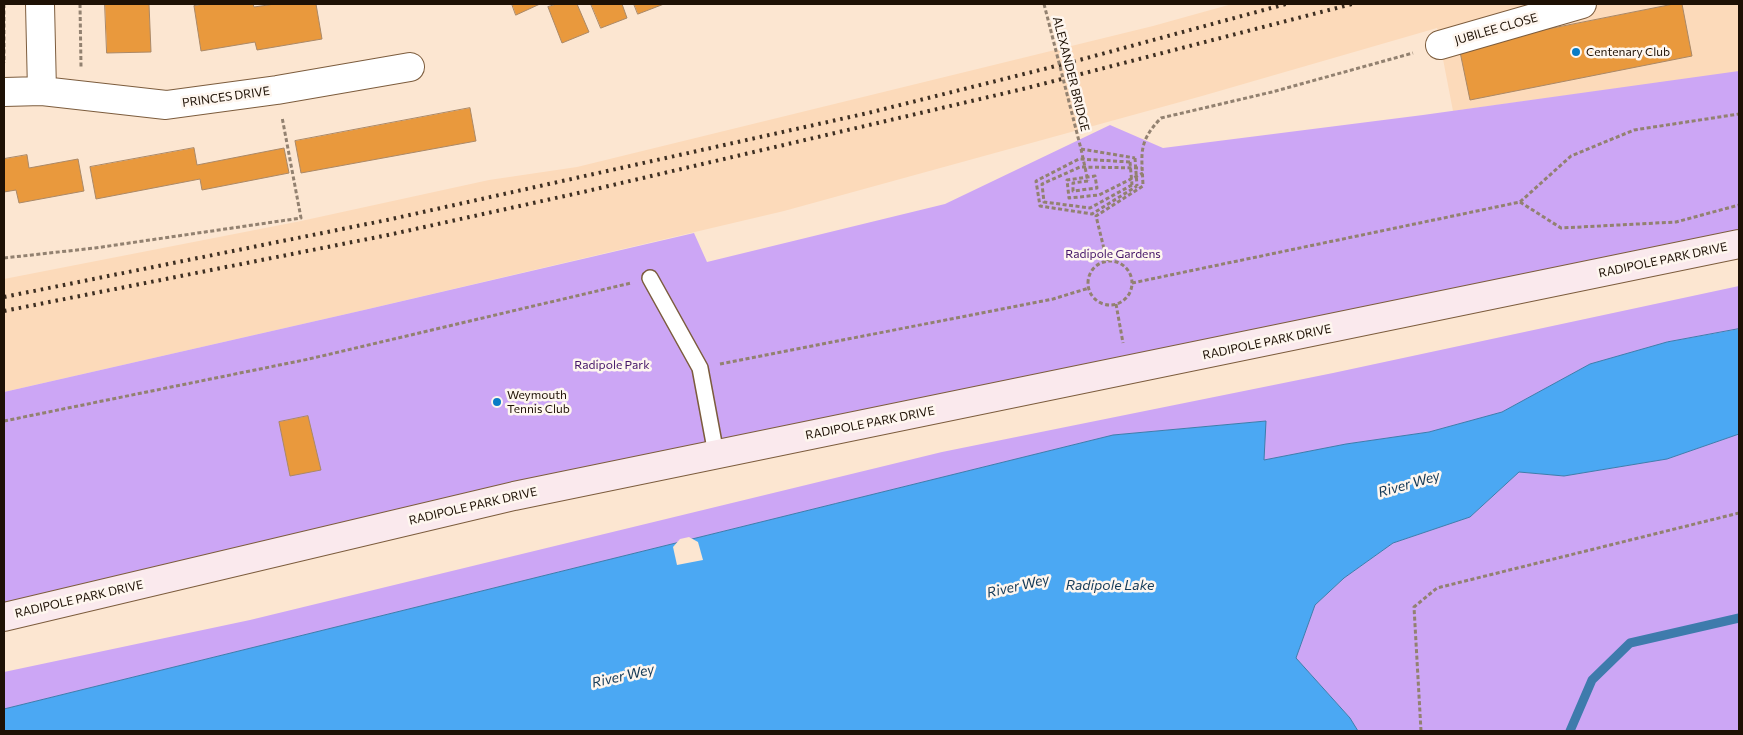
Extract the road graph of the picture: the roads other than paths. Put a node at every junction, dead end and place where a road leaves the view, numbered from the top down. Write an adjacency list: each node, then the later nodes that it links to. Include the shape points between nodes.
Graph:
1 (40, 4): 5 (street)
2 (1582, 4): 3 (street, JUBILEE CLOSE)
3 (1440, 45)
4 (410, 67): 5 (street, PRINCES DRIVE, via 166,105)
5 (42, 91): 6 (street, PRINCES DRIVE)
6 (4, 92)
7 (1739, 244): 9 (street, RADIPOLE PARK DRIVE)
8 (650, 278): 9 (lane, via 700,368)
9 (716, 454): 10 (street, RADIPOLE PARK DRIVE, via 514,496)
10 (4, 617)

